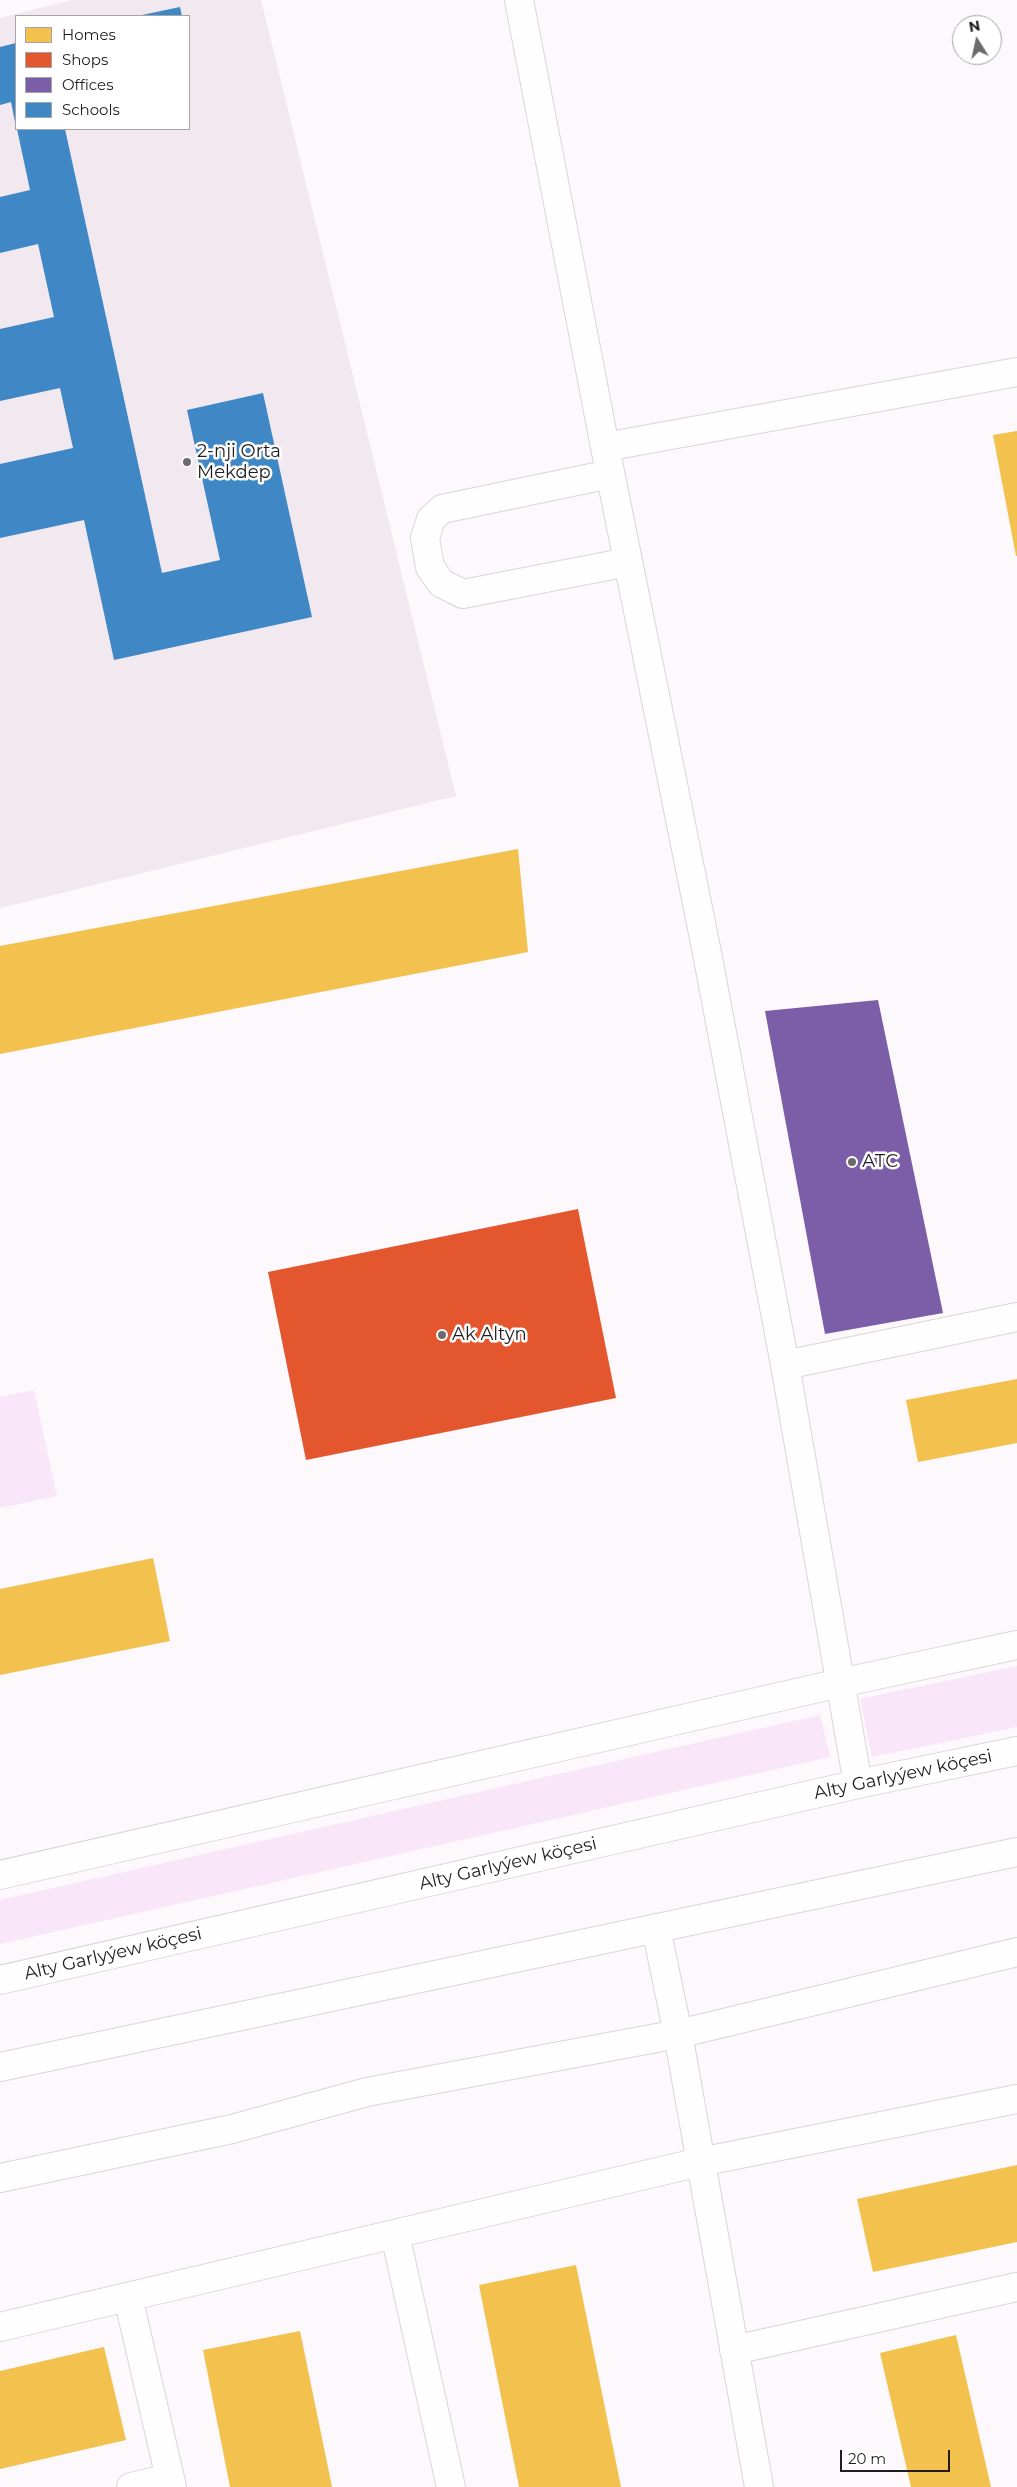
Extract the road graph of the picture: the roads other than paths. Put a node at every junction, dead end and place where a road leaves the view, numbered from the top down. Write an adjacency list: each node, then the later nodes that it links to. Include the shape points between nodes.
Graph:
1 (519, 0): 3 (street)
2 (1017, 372): 3 (street)
3 (605, 447): 4 (street)
4 (610, 474): 5 (street); 5 (street, via 442,508 431,518 425,538 430,568 441,583 463,594)
5 (628, 562): 7 (street)
6 (1017, 1317): 7 (street)
7 (785, 1365): 9 (street)
8 (1017, 1645): 9 (street)
9 (840, 1683): 11 (street); 13 (street)
10 (1017, 1751): 11 (street, Alty Garlyýew köçesi)
11 (858, 1784): 16 (street, Alty Garlyýew köçesi)
12 (1017, 1852): 14 (street)
13 (0, 1875)
14 (656, 1928): 17 (street); 18 (street)
15 (1017, 1952): 17 (street)
16 (0, 1980)
17 (678, 2034): 20 (street); 21 (street, via 367,2092 232,2129)
18 (0, 2067)
19 (1017, 2099): 20 (street)
20 (700, 2162): 22 (street); 26 (street)
21 (0, 2178)
22 (395, 2234): 24 (street); 29 (street)
23 (1017, 2287): 26 (street)
24 (128, 2297): 25 (street); 27 (street)
25 (0, 2328)
26 (734, 2350): 30 (street)
27 (171, 2482): 28 (street)
28 (131, 2487)
29 (451, 2487)
30 (759, 2487)

